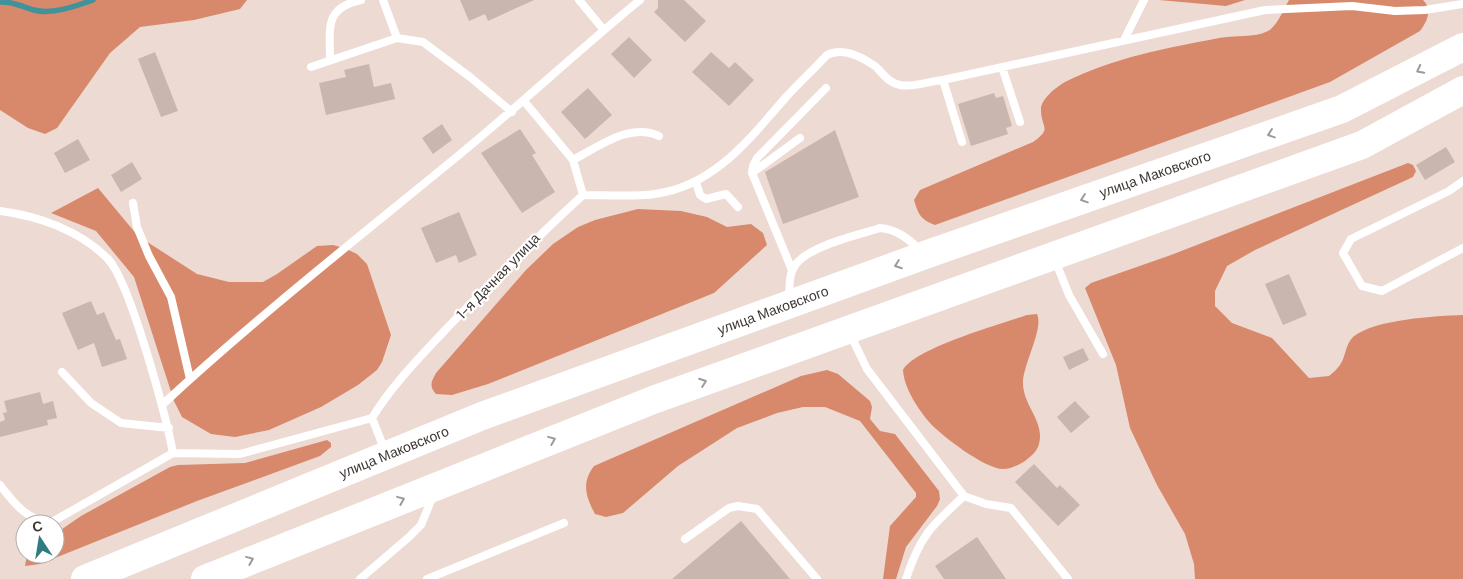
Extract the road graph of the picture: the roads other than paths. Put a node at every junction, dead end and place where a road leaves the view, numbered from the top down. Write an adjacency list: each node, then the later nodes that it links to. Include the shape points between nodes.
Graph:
1 (361, 0): 11 (lane, via 346,3 335,10 330,29)
2 (383, 0): 8 (lane)
3 (579, 0): 7 (lane)
4 (640, 0): 7 (lane)
5 (1144, 0): 9 (lane)
6 (1460, 3): 9 (lane, via 1425,10 1395,11 1352,6 1266,10)
7 (603, 29): 17 (lane)
8 (397, 38): 11 (lane); 18 (lane, via 423,42)
9 (1124, 40): 13 (lane)
10 (1463, 48): 32 (highway, улица Маковского, one-way to 32, via 1342,110)
11 (330, 60): 12 (lane)
12 (310, 67)
13 (1002, 67): 14 (lane); 19 (lane)
14 (943, 80): 22 (lane); 26 (lane, via 900,86 888,80 875,66 846,52 834,51 732,156)
15 (826, 88): 24 (lane, via 757,158)
16 (1463, 90): 33 (highway, via 1362,145)
17 (524, 101): 18 (lane); 23 (lane)
18 (512, 112): 39 (lane, via 272,307)
19 (1020, 122)
20 (659, 136): 23 (lane, via 632,132)
21 (800, 138): 24 (lane)
22 (962, 142)
23 (573, 160): 27 (lane)
24 (752, 173): 34 (lane)
25 (1463, 181): 31 (lane, via 1449,191 1350,239 1343,253 1362,286 1382,291)
26 (696, 182): 27 (lane, via 657,194); 29 (lane, via 700,196 706,200 726,194)
27 (582, 196): 41 (lane, 1-я Дачная улица, via 510,262 388,394)
28 (133, 203): 39 (lane, via 137,227 157,275 171,297)
29 (738, 207)
30 (0, 211): 40 (lane, via 49,222 108,258 122,280)
31 (1463, 248)
32 (925, 255): 34 (lane, via 910,241 889,229 880,228 812,251 802,257); 35 (highway, улица Маковского, one-way to 35)
33 (1054, 256): 36 (highway); 37 (lane, via 1069,294)
34 (792, 270): 35 (lane)
35 (789, 304): 44 (highway, улица Маковского, via 482,416)
36 (848, 330): 45 (highway, one-way to 36, via 653,400); 47 (lane, via 872,376)
37 (1103, 354)
38 (62, 372): 42 (lane, via 91,402 121,423)
39 (190, 379): 40 (lane)
40 (162, 405): 42 (lane)
41 (372, 418): 43 (lane, via 240,454); 44 (lane)
42 (169, 428): 43 (lane)
43 (173, 452): 46 (lane, via 52,522 41,522 27,514)
44 (386, 455): 50 (highway, улица Маковского)
45 (437, 485): 51 (highway, one-way to 45); 52 (lane, via 421,525)
46 (0, 486)
47 (964, 496): 55 (lane, via 931,526 916,551); 56 (lane, via 1011,508)
48 (564, 523): 53 (lane)
49 (685, 539): 54 (lane, via 729,508 757,509)
50 (85, 579)
51 (205, 579)
52 (360, 579)
53 (427, 579)
54 (817, 579)
55 (906, 579)
56 (1068, 579)

